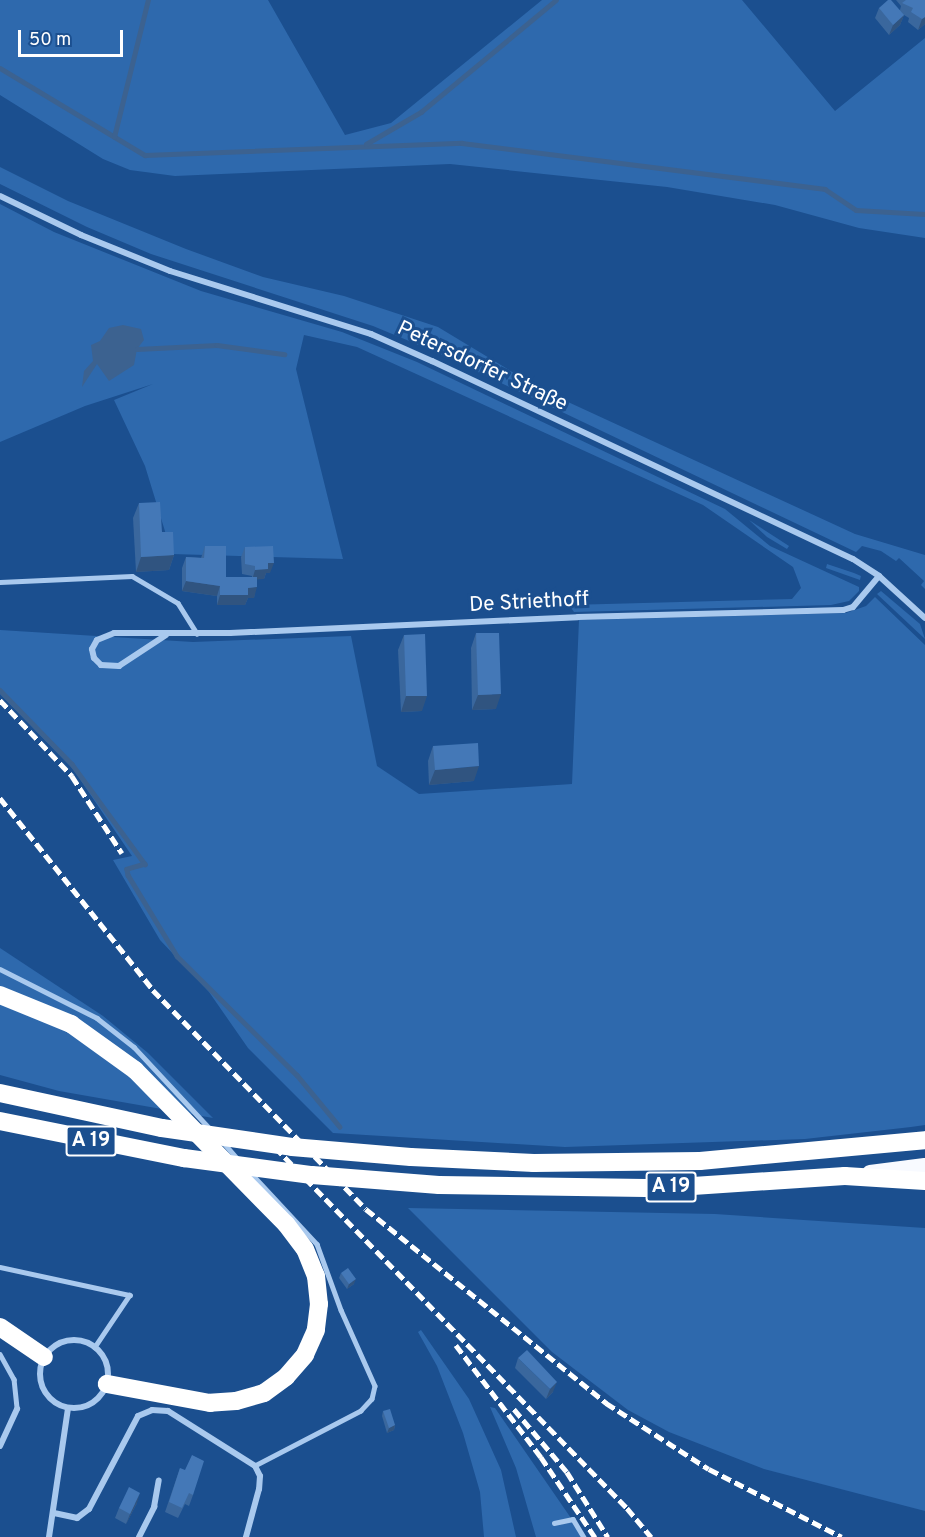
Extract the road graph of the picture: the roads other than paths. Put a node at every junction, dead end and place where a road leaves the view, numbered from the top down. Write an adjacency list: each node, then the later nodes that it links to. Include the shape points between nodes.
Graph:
1 (0, 196): 2 (street, Petersdorfer Straße, via 170,271 398,345 829,547)
2 (879, 576): 4 (street, Petersdorfer Straße); 5 (street, De Striethoff, via 853,607 843,610)
3 (0, 582): 5 (lane, via 132,576 178,603)
4 (925, 618)
5 (197, 634): 6 (street, De Striethoff)
6 (166, 635): 6 (street, De Striethoff, via 106,634 92,649 94,658 100,665 119,666)
7 (0, 969): 24 (lane, via 97,1018 134,1047 317,1244 375,1386 372,1399 361,1411)
8 (0, 995): 20 (highway, via 71,1024 135,1070 286,1224 305,1249 316,1276 316,1330 305,1355 286,1377 264,1393 236,1401 210,1402)
9 (0, 1094): 11 (highway, A 19, bridge, via 162,1128 302,1148 411,1157 534,1163 700,1161)
10 (0, 1121): 13 (highway, A 19, bridge, via 184,1158 312,1175 439,1185 663,1188)
11 (925, 1140)
12 (925, 1166): 13 (highway)
13 (845, 1176): 14 (highway)
14 (925, 1181)
15 (0, 1267): 17 (lane, via 130,1295)
16 (0, 1327): 19 (highway)
17 (94, 1347): 19 (street, via 73,1340 62,1342); 20 (street, via 106,1364)
18 (0, 1354): 22 (lane, via 14,1379)
19 (44, 1357): 21 (street, via 40,1367 43,1389 49,1398)
20 (107, 1384): 21 (street, via 96,1401)
21 (68, 1408): 26 (street)
22 (17, 1409): 23 (street)
23 (0, 1446)
24 (255, 1466): 26 (street, via 245,1456 168,1412 152,1410 138,1416 89,1509 77,1518); 30 (street, via 260,1476 259,1489)
25 (159, 1480): 29 (street, via 154,1507)
26 (54, 1513): 28 (street)
27 (554, 1523): 31 (lane, via 573,1519)
28 (49, 1537)
29 (139, 1537)
30 (246, 1537)
31 (584, 1537)

